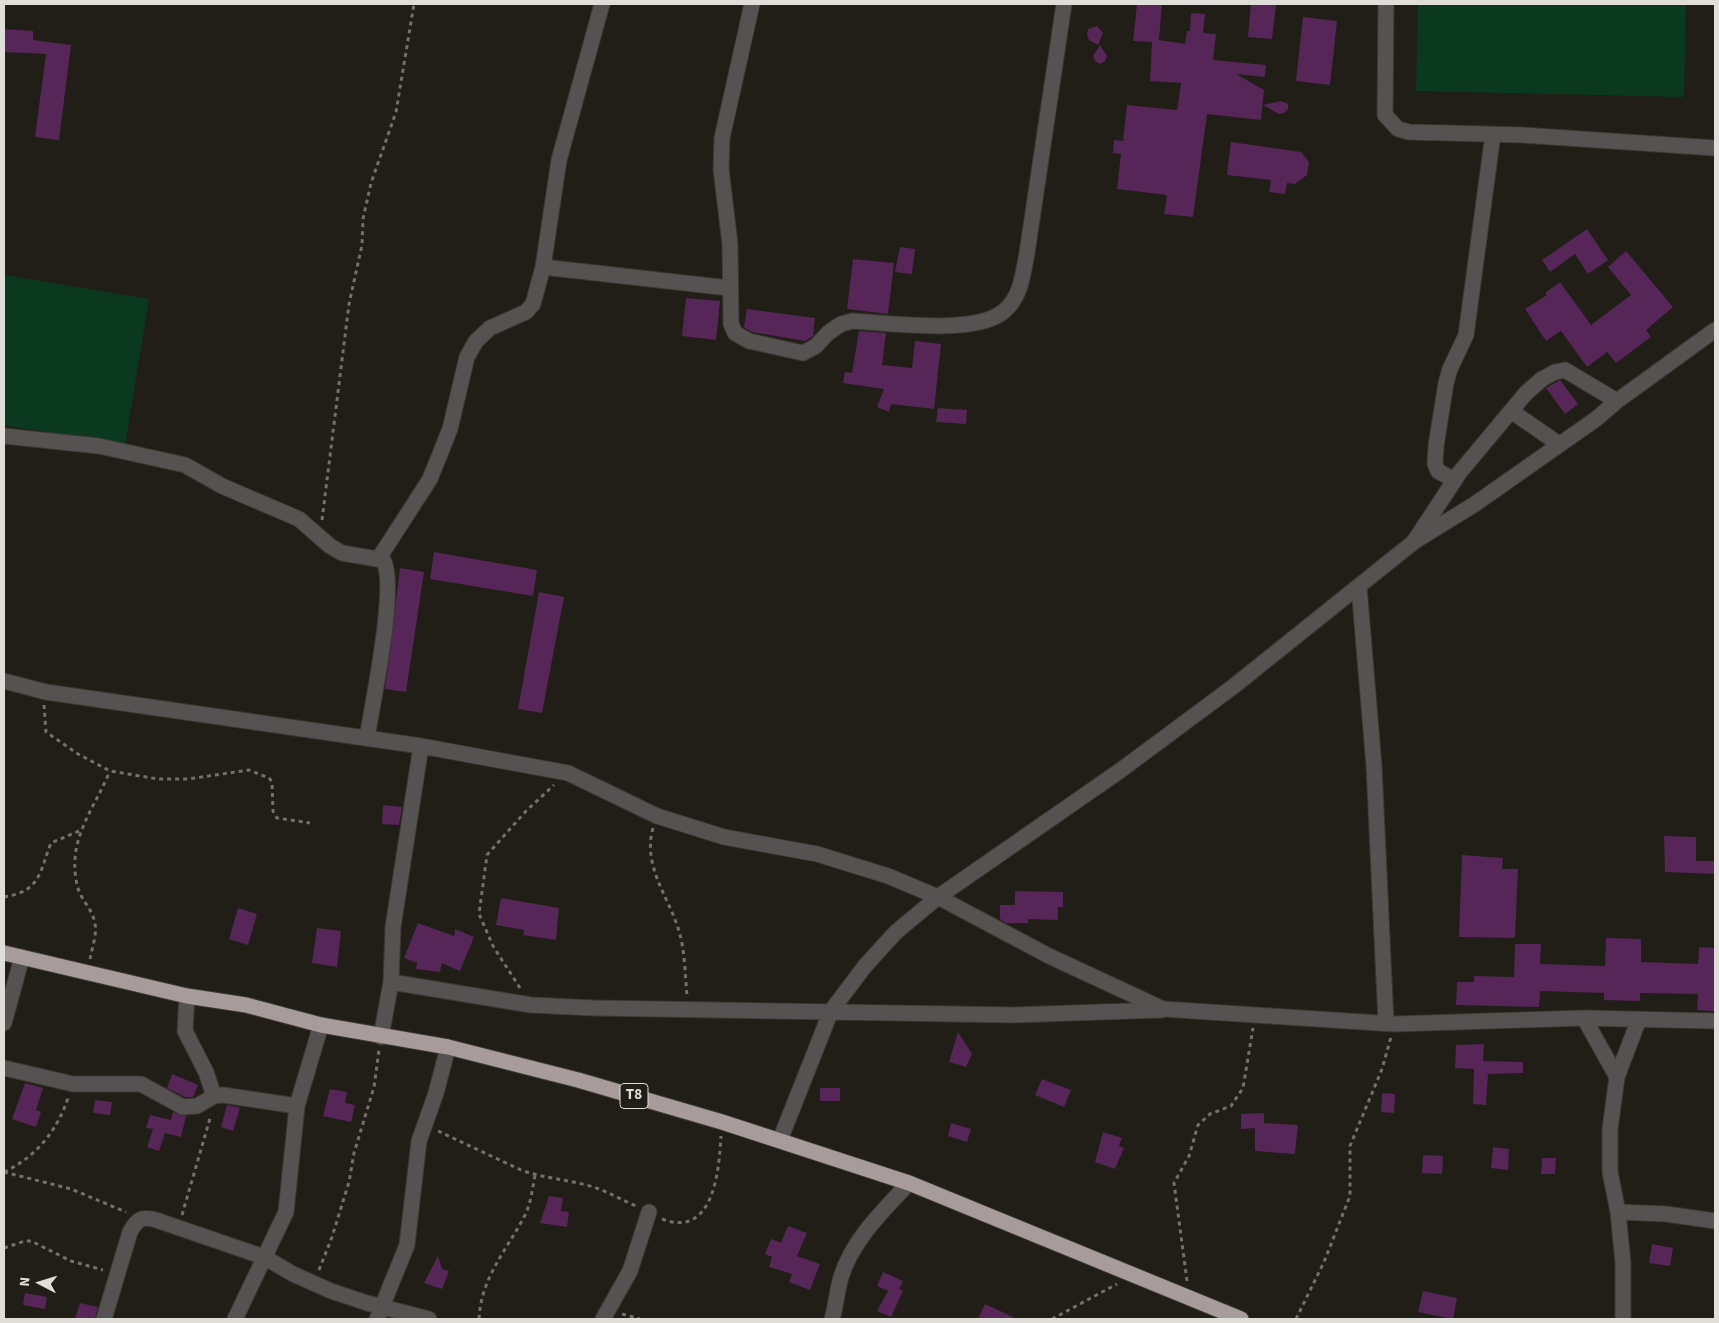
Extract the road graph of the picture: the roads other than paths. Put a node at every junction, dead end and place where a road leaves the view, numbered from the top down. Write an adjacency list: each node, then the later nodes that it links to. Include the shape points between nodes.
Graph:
1 (602, 4): 7 (street, via 559,160)
2 (752, 4): 8 (street, via 722,138 721,176 730,244)
3 (1064, 4): 8 (street, via 1021,287 1003,313 952,326 852,321 841,324 816,346 803,352 749,341 735,333 731,324)
4 (1386, 4): 5 (street, via 1385,115 1390,122 1409,132)
5 (1493, 134): 6 (street); 14 (street, via 1466,335 1450,368 1436,446 1434,464 1438,471)
6 (1715, 148)
7 (543, 267): 8 (street); 16 (street, via 533,304 526,312 490,328 476,341 467,357 450,429 435,466)
8 (729, 288)
9 (1715, 330): 10 (street)
10 (1617, 401): 11 (street, via 1565,370 1542,379); 13 (street)
11 (1511, 411): 13 (street); 14 (street)
12 (4, 436): 16 (street, via 99,446 185,465 222,486 299,519 342,553)
13 (1559, 444): 15 (street, via 1475,504)
14 (1454, 480): 15 (street)
15 (1414, 541): 17 (street)
16 (379, 558): 19 (street, via 386,565 388,576 384,631)
17 (1359, 587): 21 (street, via 1121,770); 32 (street)
18 (4, 681): 19 (street, via 46,692)
19 (367, 738): 20 (street)
20 (421, 746): 21 (street, via 568,773 657,816 724,837 817,854); 24 (street, via 393,927)
21 (938, 896): 26 (street, via 1049,956); 27 (street, via 896,932)
22 (4, 953): 23 (highway, T8)
23 (22, 957): 25 (highway, T8); 28 (street)
24 (391, 982): 27 (street, via 531,1005); 34 (street)
25 (188, 996): 33 (highway, T8, via 246,1006); 38 (street, via 185,1031)
26 (1163, 1010): 27 (street, via 1013,1015); 32 (street)
27 (831, 1011): 40 (street)
28 (5, 1016)
29 (1584, 1018): 30 (street); 32 (street); 37 (street)
30 (1639, 1020): 31 (street); 37 (street)
31 (1715, 1021)
32 (1390, 1024)
33 (321, 1025): 34 (highway, T8); 39 (street)
34 (381, 1037): 35 (highway, T8)
35 (448, 1047): 40 (highway, T8, via 578,1080); 46 (street, via 424,1124 414,1172 407,1245)
36 (4, 1068): 38 (street, via 73,1084 141,1084 183,1107 197,1106)
37 (1617, 1076): 43 (street, via 1610,1129 1610,1172)
38 (214, 1096): 39 (street, via 240,1096)
39 (296, 1106): 45 (street, via 286,1212)
40 (780, 1140): 41 (highway, T8)
41 (909, 1183): 51 (street, via 852,1251 840,1280); 52 (highway, T8, via 1189,1296)
42 (649, 1212): 50 (street, via 630,1271)
43 (1618, 1212): 44 (street); 53 (street, via 1623,1263)
44 (1715, 1221)
45 (264, 1257): 46 (street); 47 (street, via 180,1227 142,1218 136,1220); 48 (street)
46 (379, 1313): 49 (street)
47 (104, 1319)
48 (235, 1319)
49 (429, 1319)
50 (603, 1319)
51 (832, 1319)
52 (1238, 1319)
53 (1623, 1319)

